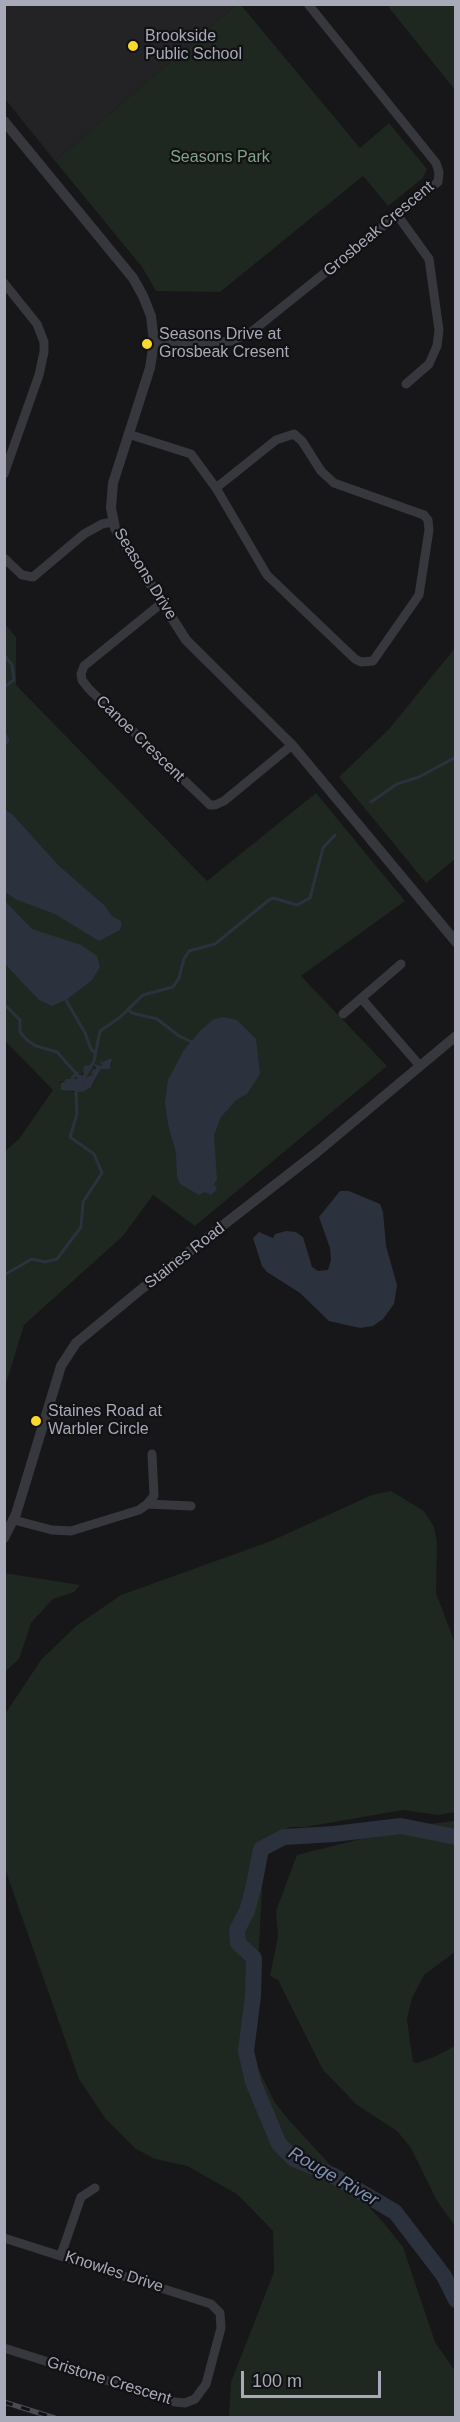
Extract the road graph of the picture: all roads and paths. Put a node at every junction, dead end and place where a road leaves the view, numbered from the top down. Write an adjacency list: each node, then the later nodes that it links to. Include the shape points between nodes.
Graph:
1 (308, 4): 3 (street, Grosbeak Crescent, via 440,172 438,182)
2 (4, 121): 5 (street, Seasons Drive, via 138,286 151,316)
3 (398, 216): 5 (street, Grosbeak Crescent, via 250,333 231,341); 6 (street, via 429,259 439,330 429,364)
4 (4, 283): 8 (street, via 37,324 44,352)
5 (154, 342): 7 (street, Seasons Drive, via 150,368)
6 (406, 384)
7 (128, 434): 9 (street, via 191,454); 10 (street, Seasons Drive, via 112,483)
8 (4, 474)
9 (216, 488): 9 (street, via 267,575 355,659 373,661 419,595 429,530 424,515 334,483 294,434 276,440)
10 (113, 522): 11 (street, via 84,534 33,577 22,575); 12 (street, Seasons Drive)
11 (4, 558)
12 (163, 602): 13 (street, Seasons Drive, via 186,640); 13 (street, Canoe Crescent, via 84,666 82,680 89,689 210,805 224,801)
13 (292, 745): 14 (street, Seasons Drive)
14 (456, 942)
15 (401, 964): 16 (street)
16 (362, 999): 17 (street); 19 (street)
17 (343, 1014)
18 (456, 1036): 19 (street, Staines Road)
19 (420, 1066): 23 (street, Staines Road, via 76,1343 61,1366)
20 (152, 1454): 21 (street, via 154,1496)
21 (147, 1504): 22 (street); 23 (street, via 71,1531)
22 (191, 1506)
23 (14, 1520): 24 (street, Staines Road)
24 (4, 1538)
25 (95, 2188): 27 (street, via 81,2197)
26 (4, 2238): 27 (street, Knowles Drive)
27 (61, 2255): 28 (street, Knowles Drive, via 211,2304)
28 (219, 2313): 29 (street, Gristone Crescent, via 221,2328 206,2384 195,2399 185,2403)
29 (4, 2348)

